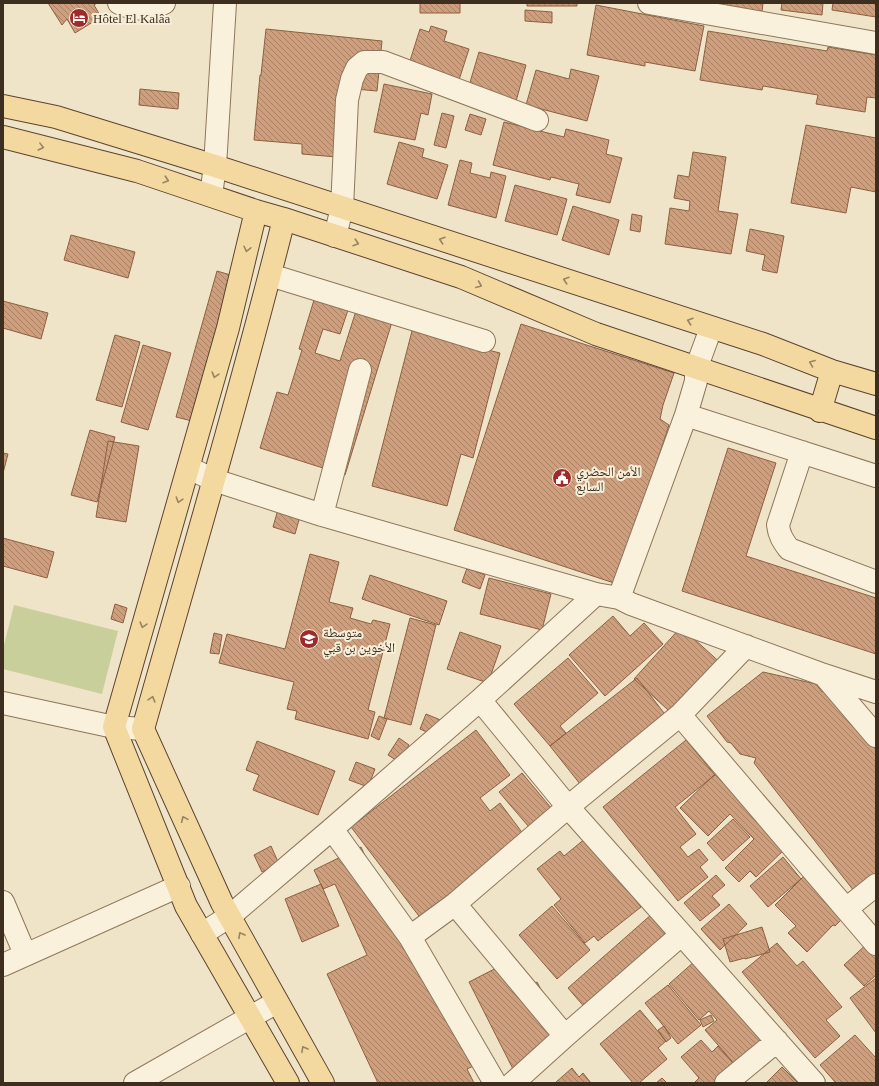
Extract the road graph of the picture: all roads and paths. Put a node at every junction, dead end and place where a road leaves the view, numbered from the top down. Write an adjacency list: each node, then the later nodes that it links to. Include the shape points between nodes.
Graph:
1 (119, 3): 2 (street, via 148,9)
2 (164, 3)
3 (225, 3): 9 (street)
4 (649, 3): 5 (street)
5 (876, 43)
6 (3, 106): 9 (main road, via 56,117)
7 (537, 120): 11 (street, via 383,62 364,62 357,68 352,79 347,100)
8 (3, 137): 10 (main road, one-way to 10, via 137,171)
9 (215, 166): 10 (street); 11 (main road)
10 (211, 195): 12 (main road)
11 (342, 208): 14 (street); 16 (main road, one-way to 11)
12 (256, 211): 13 (main road); 26 (main road, one-way to 26, via 228,328)
13 (284, 219): 14 (main road); 15 (main road)
14 (335, 236): 18 (main road, one-way to 18, via 460,277 596,334)
15 (270, 275): 17 (street); 28 (main road)
16 (711, 328): 18 (street); 20 (main road, one-way to 16, via 763,344)
17 (484, 341)
18 (696, 369): 22 (main road); 23 (street, via 696,381)
19 (360, 370): 29 (street)
20 (832, 371): 21 (main road); 22 (main road)
21 (876, 384)
22 (820, 410): 24 (main road)
23 (686, 415): 25 (street); 32 (street)
24 (876, 428)
25 (802, 452): 27 (street); 30 (street, via 778,525 783,541 789,549)
26 (189, 468): 28 (street); 39 (main road, one-way to 39)
27 (876, 476)
28 (214, 480): 29 (street); 40 (main road, one-way to 28)
29 (322, 514): 31 (street)
30 (876, 582)
31 (596, 594): 32 (street); 36 (street)
32 (619, 598): 33 (street)
33 (746, 646): 34 (street); 38 (street)
34 (824, 675): 35 (street); 41 (street)
35 (876, 692)
36 (480, 700): 42 (street); 43 (street)
37 (3, 703): 39 (street)
38 (680, 715): 42 (street); 48 (street)
39 (114, 727): 40 (street); 45 (main road)
40 (143, 729): 49 (main road, one-way to 40)
41 (876, 736)
42 (568, 807): 47 (street); 51 (street)
43 (332, 829): 49 (street); 52 (street)
44 (876, 885): 48 (street)
45 (179, 886): 50 (main road, via 186,906); 54 (street)
46 (3, 902): 54 (street)
47 (455, 904): 52 (street); 58 (street)
48 (846, 909): 53 (street)
49 (230, 916): 50 (street); 56 (main road, one-way to 49)
50 (202, 934): 57 (main road)
51 (682, 935): 58 (street); 59 (street)
52 (410, 937): 63 (street)
53 (876, 944)
54 (25, 954): 55 (street)
55 (3, 965)
56 (277, 1002): 57 (street); 62 (main road, one-way to 56)
57 (250, 1019): 60 (street); 61 (main road)
58 (565, 1036): 64 (street)
59 (777, 1041): 65 (street); 66 (street)
60 (135, 1083)
61 (288, 1083)
62 (323, 1083)
63 (495, 1083)
64 (513, 1083)
65 (726, 1083)
66 (814, 1083)

